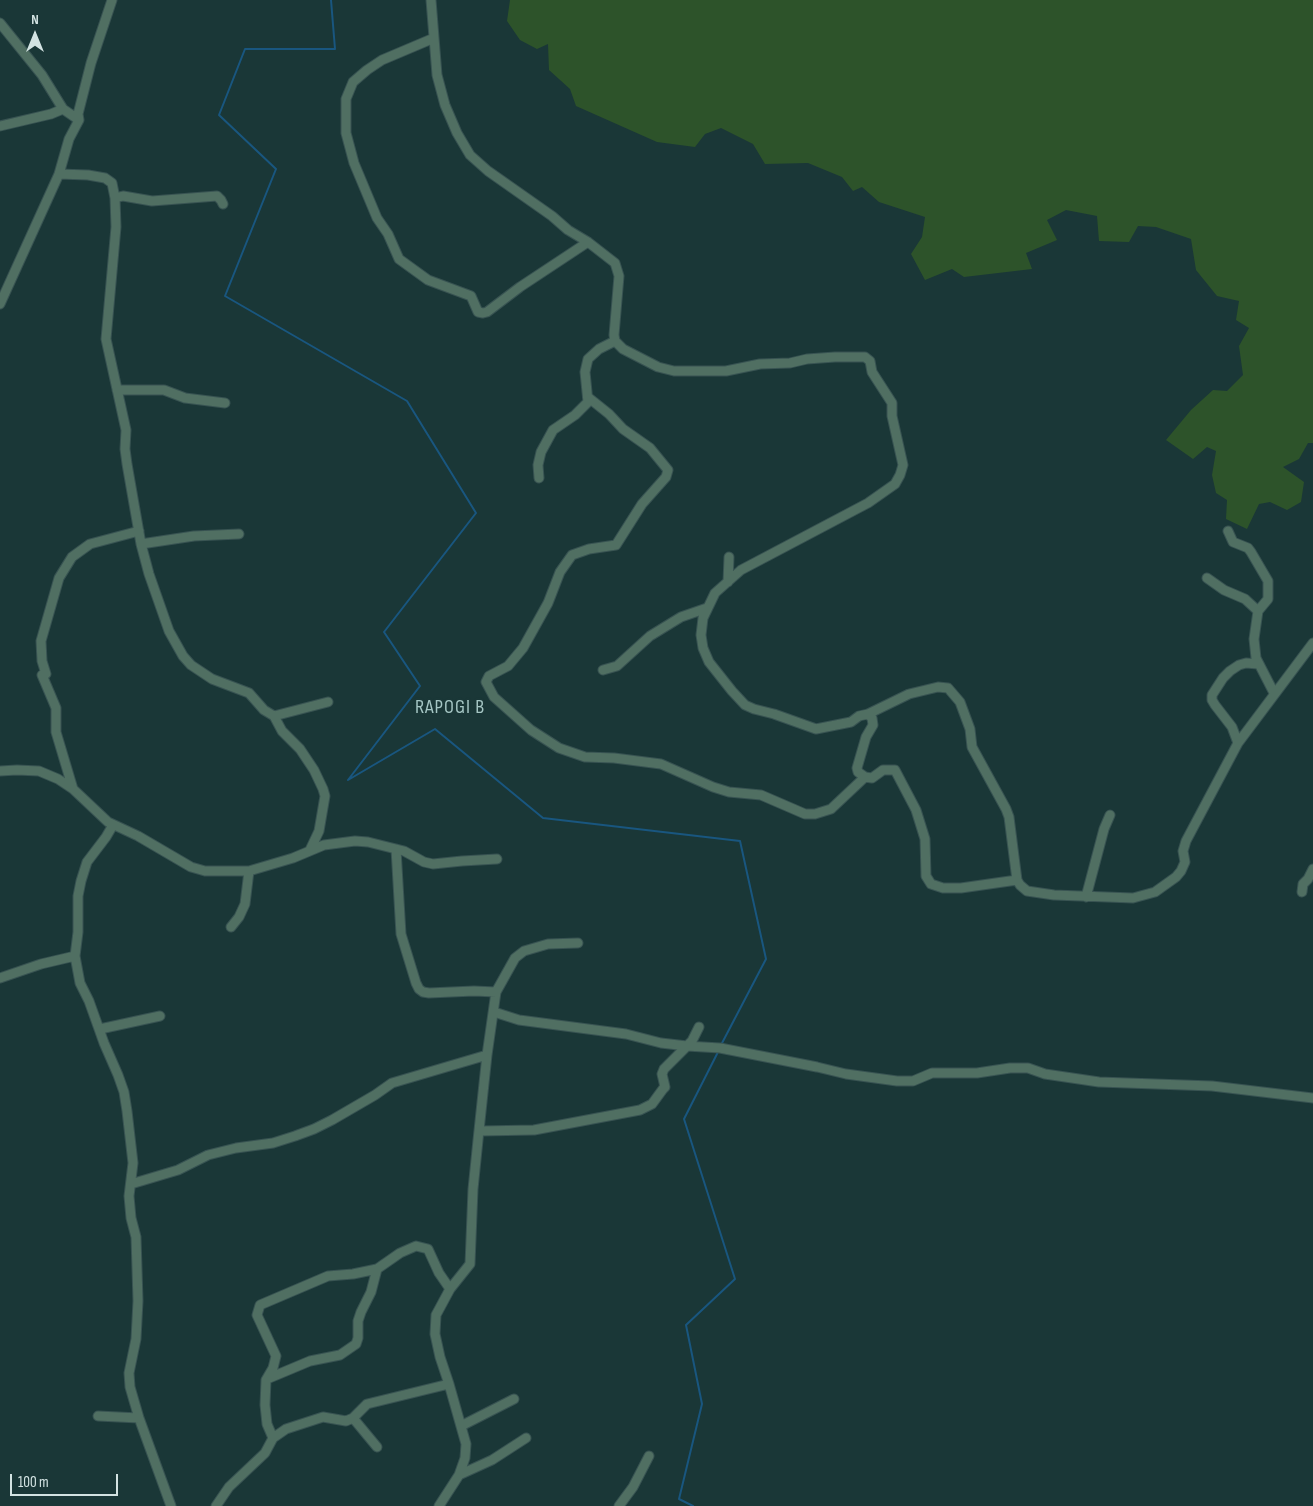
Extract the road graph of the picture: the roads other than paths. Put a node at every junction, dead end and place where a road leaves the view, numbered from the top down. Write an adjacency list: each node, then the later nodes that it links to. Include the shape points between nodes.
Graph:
1 (112, 0): 6 (street, via 91,64)
2 (431, 0): 4 (street)
3 (0, 23): 5 (street, via 42,75)
4 (434, 38): 11 (street, via 437,76 445,106 470,155); 11 (street, via 382,60 367,70 353,82 346,99 346,133 354,163 398,259 428,280 471,296 478,312 483,313)
5 (63, 109): 6 (street); 7 (street)
6 (79, 120): 8 (street, via 69,139)
7 (0, 126)
8 (60, 174): 9 (street, via 105,178 112,184); 12 (street)
9 (115, 198): 10 (street, via 123,196 152,201 217,196); 14 (street, via 116,227 106,340)
10 (223, 204)
11 (588, 242): 13 (street, via 618,269)
12 (0, 304)
13 (615, 341): 15 (street, via 588,359 585,372); 24 (street, via 644,360 674,371 726,372 760,364 865,357 892,403 903,465 895,484 868,503 741,570)
14 (117, 390): 16 (street, via 164,390 185,398); 18 (street, via 126,430 127,464)
15 (589, 398): 17 (street, via 575,415 553,430 541,452); 36 (street, via 650,448 668,470 616,545 572,555 560,572 548,603 523,648 508,666 489,676 486,682 494,697 531,730 559,748 585,757 661,764 713,787 761,795 805,814 831,809)
16 (225, 403)
17 (539, 478)
18 (139, 531): 21 (street); 37 (street, via 90,544 72,557 59,578 41,641 44,675 56,708 56,732)
19 (1228, 531): 26 (street, via 1232,542 1252,552 1268,582 1268,599)
20 (239, 534): 21 (street, via 194,536)
21 (141, 544): 33 (street, via 148,574 169,631 183,656 212,679 248,693)
22 (729, 557): 24 (street)
23 (1207, 578): 26 (street, via 1245,599)
24 (728, 582): 25 (street, via 715,592)
25 (707, 608): 29 (street, via 681,617 650,636 617,666); 32 (street, via 702,618 703,648 709,662 745,705 816,729 851,722)
26 (1258, 611): 28 (street, via 1254,650)
27 (1313, 643): 30 (street)
28 (1258, 664): 30 (street); 34 (street, via 1246,663 1230,671 1212,695 1215,705 1232,726)
29 (603, 670)
30 (1274, 693): 34 (street)
31 (328, 702): 33 (street)
32 (868, 714): 36 (street, via 873,726 866,737 857,768); 45 (street, via 909,694 938,687 948,688 960,702 970,729 972,748 1009,817)
33 (274, 716): 41 (street, via 282,731 305,756 324,789 319,831)
34 (1238, 743): 47 (street, via 1186,841 1185,862 1176,877 1145,896)
35 (0, 771): 37 (street, via 39,771)
36 (865, 777): 45 (street, via 872,778 883,770 895,770 916,810 925,839 926,876 931,884 961,888)
37 (73, 790): 39 (street)
38 (1110, 815): 47 (street)
39 (113, 825): 44 (street, via 191,866 205,870); 50 (street, via 87,862 81,880)
40 (396, 849): 41 (street, via 355,841); 42 (street, via 433,864); 52 (street, via 401,934 419,989 429,993)
41 (310, 850): 44 (street)
42 (497, 859)
43 (1313, 869): 46 (street, via 1303,884)
44 (248, 871): 48 (street, via 245,904)
45 (1017, 880): 47 (street, via 1027,891)
46 (1302, 892)
47 (1086, 897)
48 (231, 927)
49 (578, 943): 52 (street, via 548,944 524,951 515,958)
50 (75, 956): 51 (street); 56 (street, via 80,983)
51 (0, 978)
52 (496, 992): 53 (street)
53 (494, 1012): 57 (street, via 519,1020 626,1034); 58 (street)
54 (160, 1016): 56 (street)
55 (699, 1028): 57 (street)
56 (100, 1029): 61 (street, via 124,1092 133,1163)
57 (687, 1046): 59 (street, via 720,1048 846,1074 898,1081 913,1081 932,1073 1028,1068 1045,1074 1099,1082 1212,1086); 60 (street, via 664,1069 664,1087 652,1104 640,1110 534,1130)
58 (487, 1054): 60 (street); 61 (street, via 392,1083 332,1120 295,1136 208,1155 178,1170)
59 (1313, 1098)
60 (480, 1131): 63 (street, via 473,1189 470,1264)
61 (131, 1184): 68 (street, via 129,1196 136,1237 138,1301 136,1340 129,1373)
62 (377, 1269): 63 (street, via 400,1253 416,1246 423,1247 428,1249); 64 (street, via 358,1321 356,1344 340,1355 310,1361); 64 (street, via 328,1276 260,1306 257,1315 276,1356)
63 (450, 1289): 65 (street, via 436,1316 435,1334)
64 (266, 1380): 71 (street, via 267,1424)
65 (449, 1384): 69 (street, via 368,1404); 70 (street)
66 (514, 1399): 70 (street)
67 (98, 1416): 68 (street)
68 (139, 1418): 76 (street)
69 (353, 1418): 71 (street, via 341,1421 323,1417 315,1419 286,1429); 73 (street)
70 (461, 1426): 75 (street, via 466,1444)
71 (273, 1438): 77 (street, via 265,1453 229,1487)
72 (526, 1438): 75 (street, via 492,1460)
73 (377, 1446)
74 (649, 1456): 79 (street, via 634,1486)
75 (459, 1475): 78 (street)
76 (171, 1506)
77 (216, 1506)
78 (439, 1506)
79 (619, 1506)

